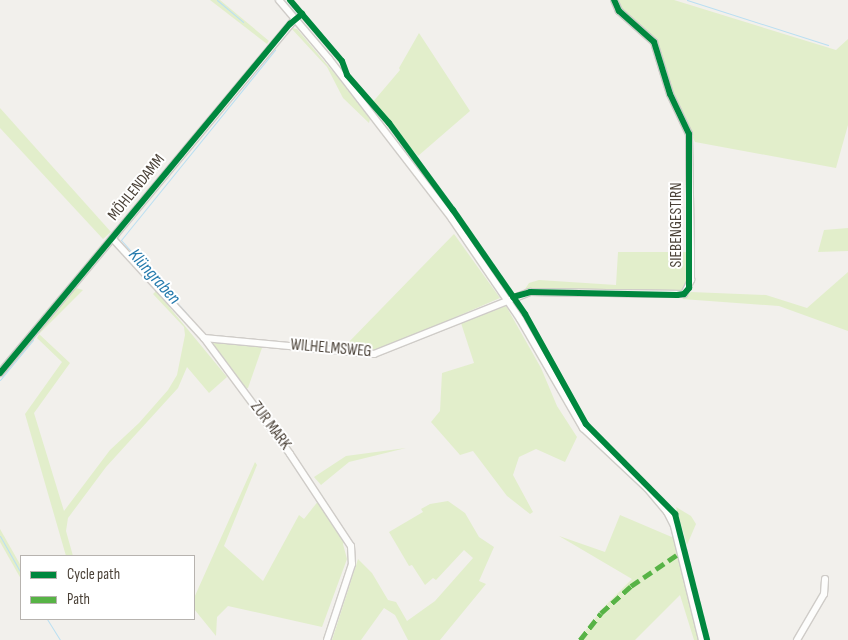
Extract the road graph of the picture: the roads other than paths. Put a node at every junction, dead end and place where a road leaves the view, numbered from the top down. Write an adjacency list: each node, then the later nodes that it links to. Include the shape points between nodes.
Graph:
1 (279, 0): 3 (street)
2 (614, 0): 5 (street, SIEBENGESTIRN, via 619,11 654,42 670,94 689,134 689,288 684,294 672,296 530,292)
3 (295, 19): 4 (street, MÖHLENDAMM); 5 (street, via 415,169)
4 (113, 239): 6 (street, ZUR MARK); 7 (street, MÖHLENDAMM)
5 (508, 300): 6 (street, WILHELMSWEG, via 374,354); 10 (street, via 583,428 647,488 667,512 674,526)
6 (204, 338): 9 (street, ZUR MARK, via 296,461 351,546 352,564)
7 (0, 373)
8 (825, 578): 11 (street, via 824,594)
9 (327, 640)
10 (702, 640)
11 (798, 640)

